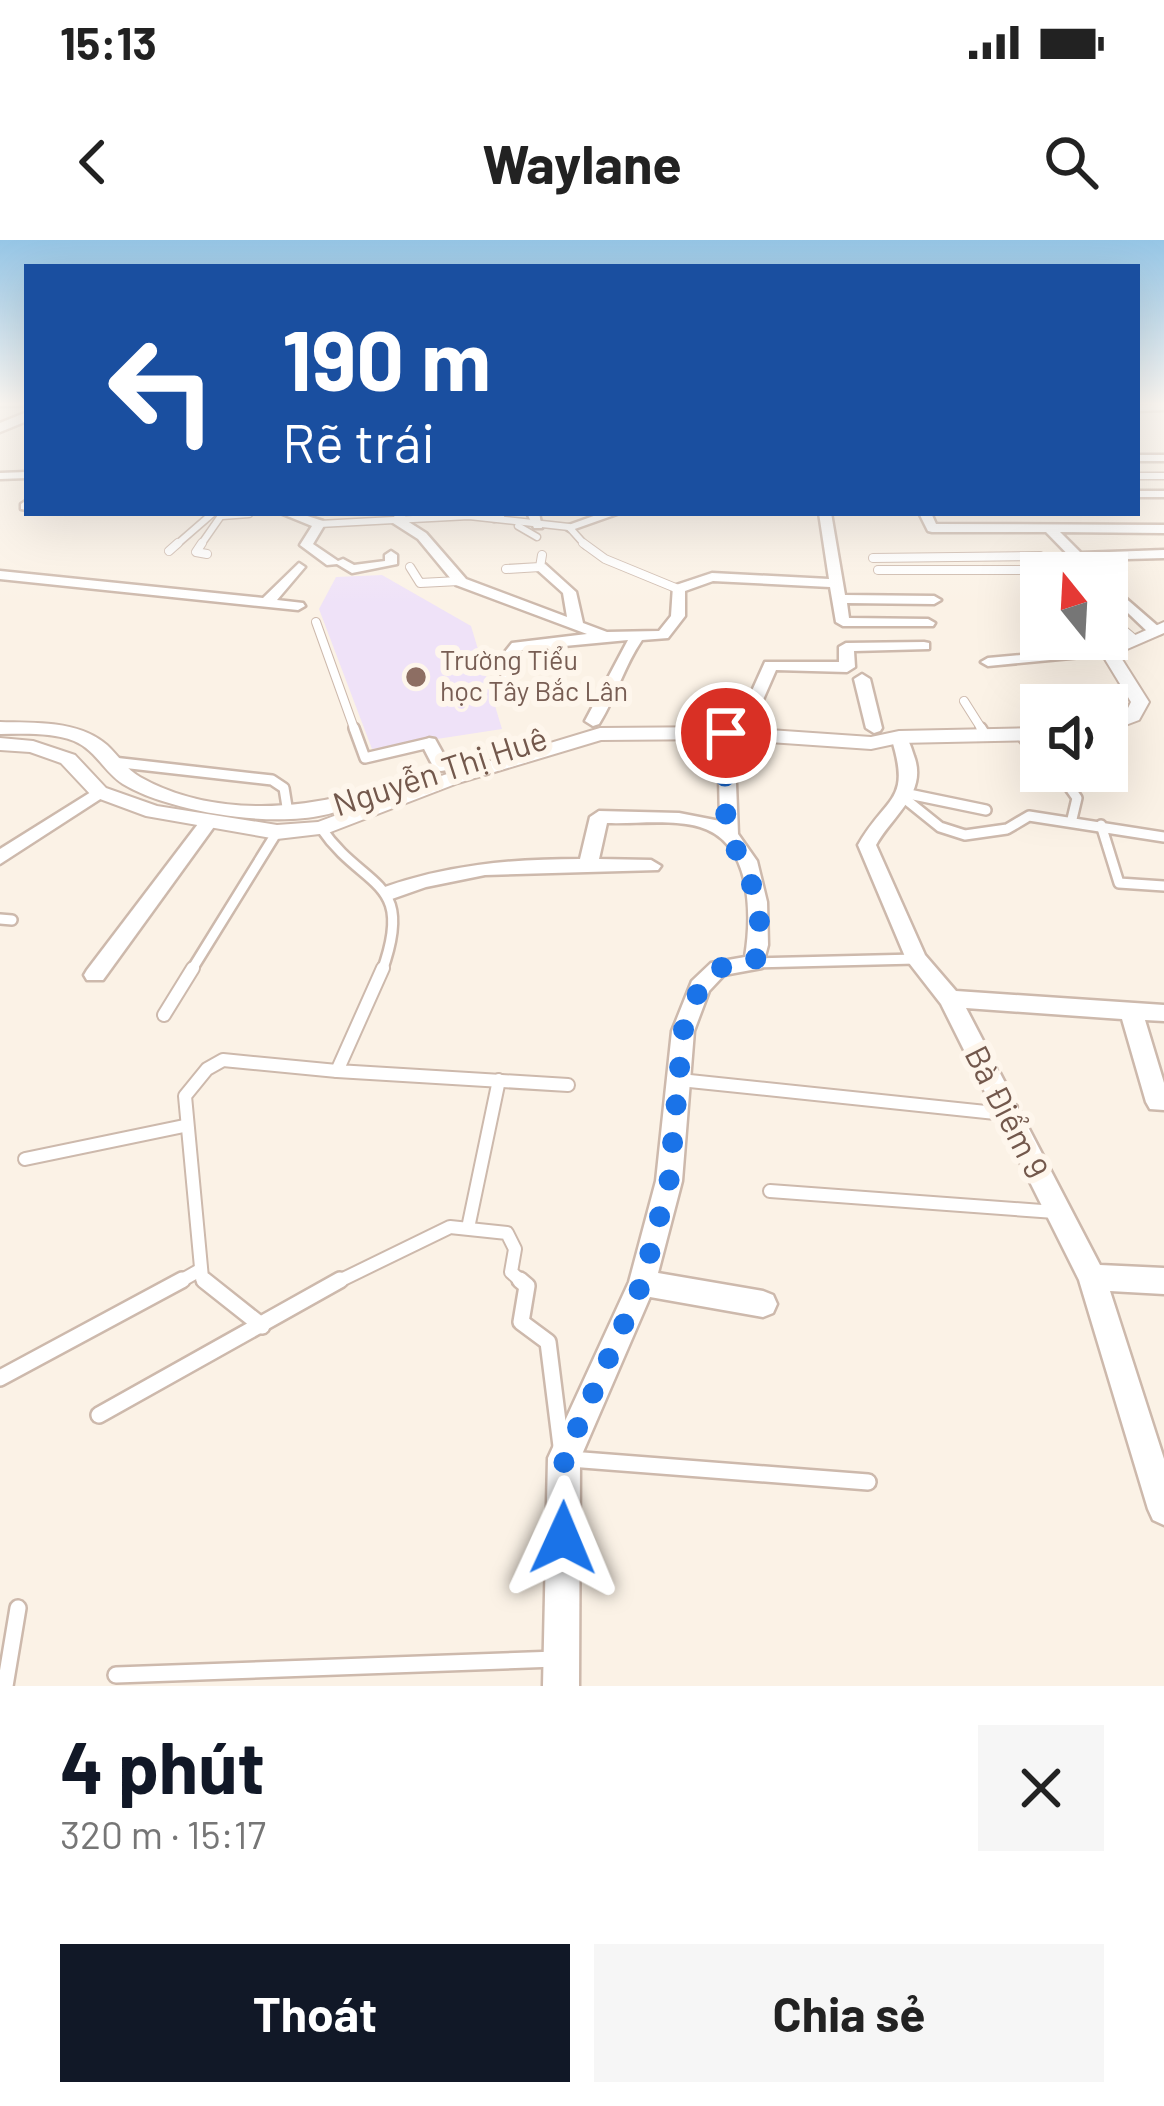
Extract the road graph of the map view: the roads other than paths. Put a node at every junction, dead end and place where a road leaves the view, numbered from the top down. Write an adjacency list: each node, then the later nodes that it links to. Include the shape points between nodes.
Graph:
1 (210, 516): 14 (lane)
2 (222, 516): 16 (lane, via 196,552)
3 (295, 516): 9 (street)
4 (604, 516): 11 (street)
5 (825, 516): 31 (street)
6 (926, 516): 12 (street, via 932,527)
7 (502, 517): 8 (lane); 10 (lane)
8 (401, 518): 9 (lane); 29 (street)
9 (319, 524): 19 (street, via 306,545 337,563 391,564)
10 (536, 525): 11 (lane)
11 (569, 527): 30 (lane, via 618,568)
12 (1049, 528): 13 (street); 15 (street)
13 (1164, 529)
14 (169, 551)
15 (1071, 552)
16 (207, 554)
17 (1164, 554): 18 (street)
18 (1128, 555)
19 (391, 556)
20 (1020, 556): 21 (lane)
21 (873, 558)
22 (541, 561): 25 (lane); 39 (street, via 569,592)
23 (299, 567): 33 (street)
24 (410, 567): 29 (lane, via 420,583)
25 (506, 568)
26 (878, 570): 27 (lane)
27 (1020, 571)
28 (0, 575): 33 (street)
29 (459, 581): 39 (street)
30 (678, 589): 31 (street, via 712,577); 43 (street, via 670,630)
31 (837, 591): 32 (street); 37 (street)
32 (934, 600)
33 (267, 602): 35 (street)
34 (1128, 603): 40 (street)
35 (298, 607)
36 (316, 622): 63 (lane, via 365,758)
37 (843, 622): 38 (street); 47 (street)
38 (928, 622)
39 (576, 624): 42 (street)
40 (1159, 629): 44 (street)
41 (1128, 634): 44 (lane)
42 (605, 636): 43 (street); 51 (street, via 517,646)
43 (637, 637): 55 (street, via 613,668)
44 (1133, 638): 45 (street)
45 (1128, 641)
46 (924, 646): 47 (street)
47 (846, 647): 56 (street, via 847,667 766,668)
48 (1020, 659): 50 (street)
49 (1114, 660): 54 (street, via 1140,702)
50 (988, 662)
51 (507, 677)
52 (862, 679): 58 (street)
53 (964, 701): 61 (lane)
54 (1128, 718)
55 (593, 721): 56 (street, Nguyễn Thị Huê); 66 (street, Nguyễn Thị Huê)
56 (746, 722): 58 (street, Nguyễn Thị Huê)
57 (0, 728): 65 (street, Nguyễn Thị Huê, via 94,743)
58 (874, 728): 62 (street, Nguyễn Thị Huê)
59 (726, 733): 62 (street, Nguyễn Thị Huê, via 871,743); 66 (street, Nguyễn Thị Huê, via 600,734); 76 (street)
60 (1020, 735): 61 (street, Nguyễn Thị Huê)
61 (986, 736): 62 (street, Nguyễn Thị Huê)
62 (899, 737): 69 (street, via 910,768)
63 (429, 743): 66 (street)
64 (0, 744): 67 (street, Nguyễn Thị Huê, via 68,759)
65 (113, 762): 72 (street, Nguyễn Thị Huê, via 130,780 177,797); 72 (lane, via 272,780 284,788)
66 (446, 773): 72 (street, Nguyễn Thị Huê); 75 (street, Nguyễn Thị Huê)
67 (99, 792): 73 (street, Nguyễn Thị Huê); 78 (street)
68 (1073, 792): 71 (lane)
69 (904, 796): 70 (lane); 71 (lane, via 940,827 965,835 1030,816); 83 (street, Bà Điểm 9, via 878,820 867,845)
70 (986, 810)
71 (1072, 819): 74 (lane)
72 (282, 822): 73 (street, Nguyễn Thị Huê); 75 (street, Nguyễn Thị Huê); 89 (lane)
73 (208, 824): 85 (street)
74 (1101, 825): 77 (lane); 81 (lane, via 1119,883)
75 (321, 828): 82 (lane, via 334,851 373,873)
76 (729, 835): 79 (street, via 706,822 599,817); 84 (street, via 757,892)
77 (1164, 837)
78 (0, 858)
79 (588, 866): 80 (street); 82 (street, via 434,874)
80 (651, 866)
81 (1164, 886)
82 (389, 893): 90 (lane, via 397,934)
83 (916, 959): 84 (lane); 86 (street, Bà Điểm 9)
84 (755, 963): 92 (street, via 718,968 700,987 683,1031)
85 (95, 975)
86 (950, 999): 87 (street); 95 (street, Bà Điểm 9)
87 (1131, 1010): 88 (street); 94 (street)
88 (1164, 1013)
89 (164, 1015)
90 (338, 1071): 91 (lane); 96 (lane, via 223,1060 184,1096)
91 (499, 1079): 93 (lane); 100 (lane)
92 (680, 1080): 95 (lane); 104 (street, via 669,1181)
93 (568, 1085)
94 (1158, 1102)
95 (1009, 1114): 99 (street, Bà Điểm 9)
96 (184, 1126): 97 (lane); 101 (lane)
97 (25, 1159)
98 (770, 1191): 99 (lane)
99 (1059, 1212): 102 (street, Bà Điểm 9)
100 (468, 1228): 106 (lane, via 450,1227 388,1253); 109 (lane, via 508,1234 511,1272 526,1286 521,1322 548,1342)
101 (200, 1270): 106 (lane); 107 (lane)
102 (1092, 1277): 103 (street); 111 (street, Bà Điểm 9)
103 (1164, 1281)
104 (642, 1283): 105 (street); 109 (street)
105 (763, 1304)
106 (262, 1326): 108 (lane)
107 (0, 1378)
108 (99, 1415)
109 (564, 1458): 110 (lane); 113 (street)
110 (868, 1482)
111 (1164, 1509)
112 (18, 1608): 115 (lane)
113 (562, 1672): 114 (lane)
114 (116, 1676)
115 (5, 1686)

